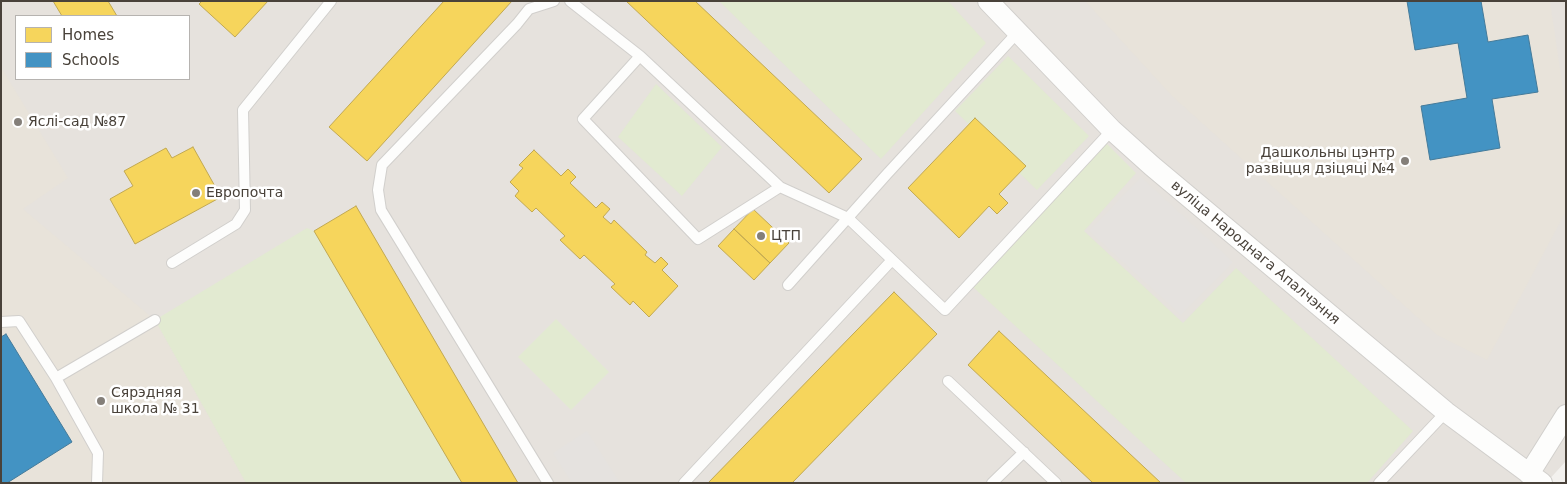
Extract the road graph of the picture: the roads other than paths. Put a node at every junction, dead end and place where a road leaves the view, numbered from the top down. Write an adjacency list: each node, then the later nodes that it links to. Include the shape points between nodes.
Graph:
1 (331, 1): 11 (lane, via 244,110 245,210 241,217 236,224)
2 (554, 1): 22 (lane, via 530,9 382,165 378,190 386,217)
3 (570, 1): 6 (lane)
4 (988, 1): 5 (street, вуліца Народнага Апалчэння)
5 (1018, 33): 7 (street, вуліца Народнага Апалчэння); 9 (lane)
6 (640, 56): 8 (lane); 8 (lane, via 583,119 698,239)
7 (1112, 130): 10 (lane, via 945,310); 17 (street, вуліца Народнага Апалчэння)
8 (780, 187): 9 (lane)
9 (848, 218): 10 (lane); 12 (lane)
10 (892, 260): 23 (lane)
11 (172, 263)
12 (788, 285)
13 (154, 320): 15 (lane)
14 (1, 322): 15 (lane, via 20,321)
15 (56, 378): 21 (lane, via 98,453)
16 (948, 381): 19 (lane)
17 (1446, 412): 20 (street, вуліца Народнага Апалчэння); 26 (lane)
18 (1566, 415): 20 (street)
19 (1024, 452): 24 (lane); 25 (lane)
20 (1535, 478)
21 (97, 483)
22 (548, 483)
23 (684, 483)
24 (992, 483)
25 (1056, 483)
26 (1379, 483)

